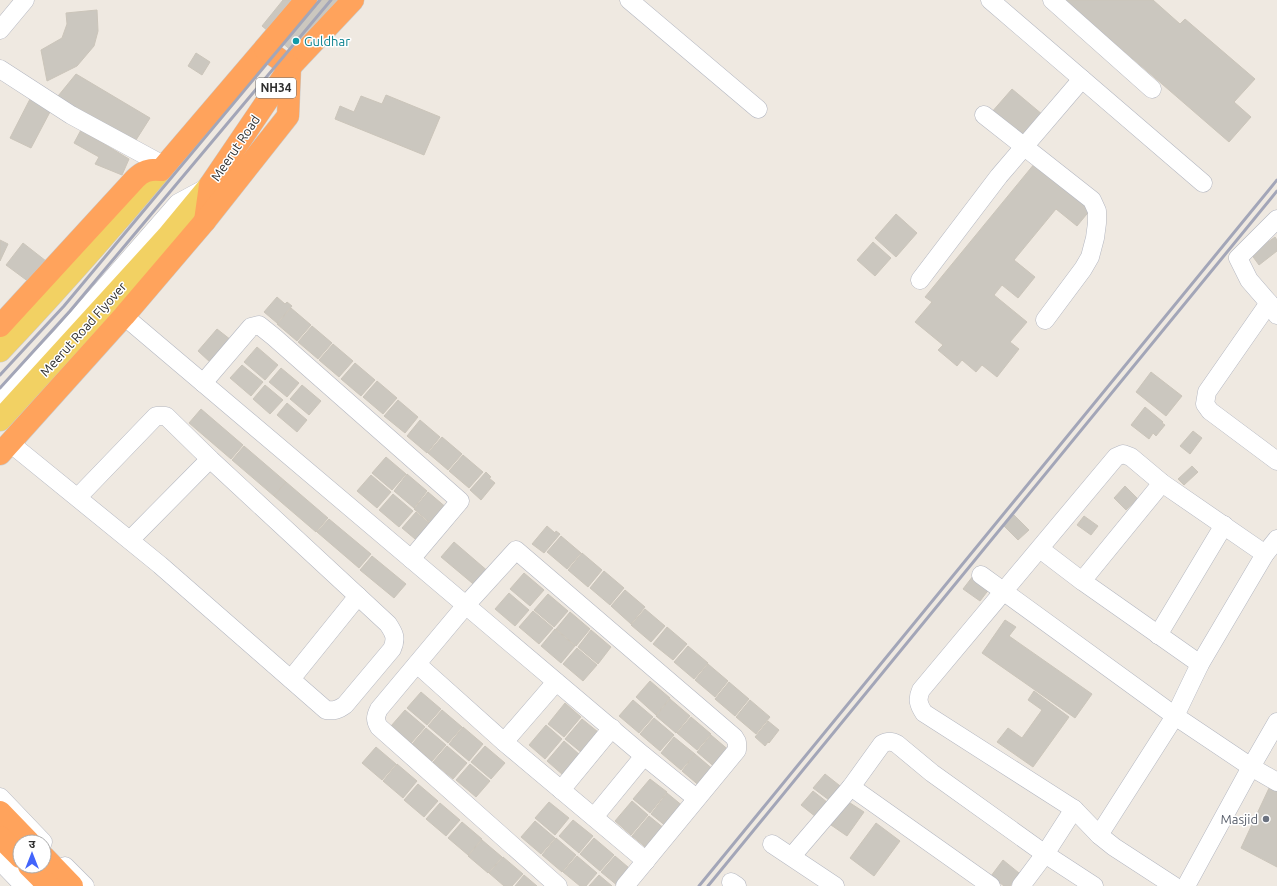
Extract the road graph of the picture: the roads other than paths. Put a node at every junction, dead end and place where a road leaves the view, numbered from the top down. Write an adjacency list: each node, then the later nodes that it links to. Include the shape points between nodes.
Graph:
1 (24, 0): 7 (street)
2 (306, 0): 8 (highway, NH34)
3 (353, 0): 9 (highway, Meerut Road / NH34)
4 (629, 0): 13 (street)
5 (990, 0): 11 (street)
6 (1052, 0): 12 (street)
7 (0, 30)
8 (265, 49): 9 (highway); 16 (highway, NH34)
9 (290, 67): 18 (highway, Meerut Road / NH34); 20 (highway, via 288,116)
10 (0, 69): 16 (street, via 71,115)
11 (1082, 79): 15 (street); 17 (street)
12 (1152, 89)
13 (758, 109)
14 (984, 115): 15 (street)
15 (1024, 147): 21 (street); 24 (street, via 1092,200 1097,211 1095,238 1090,256)
16 (163, 168): 25 (highway, via 148,170 135,179); 26 (main road, NH34); 27 (street, via 159,185)
17 (1203, 183)
18 (210, 185): 20 (highway); 29 (street, via 178,203); 30 (main road, Meerut Road Flyover / NH34, via 167,238)
19 (1277, 219): 22 (street, via 1238,258 1249,280)
20 (205, 221): 23 (highway)
21 (920, 280)
22 (1273, 309): 33 (street, via 1207,392 1205,404 1210,411)
23 (124, 316): 28 (street); 31 (highway)
24 (1045, 320)
25 (0, 326)
26 (0, 351)
27 (0, 363)
28 (203, 383): 41 (street); 41 (street, via 251,327 258,326 274,337 460,502)
29 (0, 402)
30 (0, 420)
31 (5, 448): 35 (street)
32 (210, 459): 35 (street, via 166,416 156,416); 38 (street); 45 (street)
33 (1277, 462)
34 (1162, 483): 36 (street); 39 (street, via 1131,457 1123,454 1116,457); 43 (street)
35 (78, 497): 38 (street)
36 (1224, 525): 40 (street); 47 (street)
37 (1277, 539): 40 (street)
38 (130, 540): 50 (street)
39 (1040, 549): 43 (street); 44 (street)
40 (1265, 554): 49 (street)
41 (411, 559): 46 (street)
42 (981, 575): 44 (street)
43 (1082, 582): 47 (street)
44 (1004, 592): 52 (street); 63 (street, via 921,690 919,705 924,713)
45 (358, 596): 50 (street); 50 (street, via 394,632 396,641 392,649 339,710 326,710)
46 (466, 605): 48 (street); 51 (street); 62 (street, via 516,550 734,737 737,750)
47 (1158, 635): 49 (street)
48 (417, 664): 55 (street); 84 (street, via 379,709 375,716 378,727)
49 (1200, 664): 52 (street)
50 (291, 679)
51 (556, 682): 54 (street); 55 (street)
52 (1175, 716): 57 (street); 68 (street)
53 (1277, 722): 57 (street)
54 (612, 728): 56 (street); 60 (street)
55 (504, 742): 60 (street)
56 (644, 756): 62 (street); 65 (street)
57 (1251, 767): 58 (street); 90 (street)
58 (1277, 782)
59 (851, 787): 73 (street, via 882,744 897,744 932,773); 74 (street); 87 (street)
60 (561, 790): 65 (street)
61 (0, 798): 67 (street)
62 (696, 798): 76 (street)
63 (1074, 809): 68 (street); 73 (street)
64 (0, 812): 66 (highway)
65 (594, 818): 76 (street)
66 (21, 834)
67 (34, 834)
68 (1099, 835): 89 (street)
69 (0, 837): 71 (highway)
70 (772, 844): 74 (street)
71 (12, 849)
72 (52, 852): 83 (street)
73 (1045, 854): 79 (street); 88 (street)
74 (792, 856): 86 (street)
75 (0, 862): 80 (street)
76 (646, 862): 85 (street)
77 (52, 866): 82 (highway)
78 (37, 874): 81 (highway)
79 (1090, 885)
80 (24, 886)
81 (49, 886)
82 (72, 886)
83 (85, 886)
84 (558, 886)
85 (625, 886)
86 (835, 886)
87 (992, 886)
88 (1021, 886)
89 (1174, 886)
90 (1186, 886)

